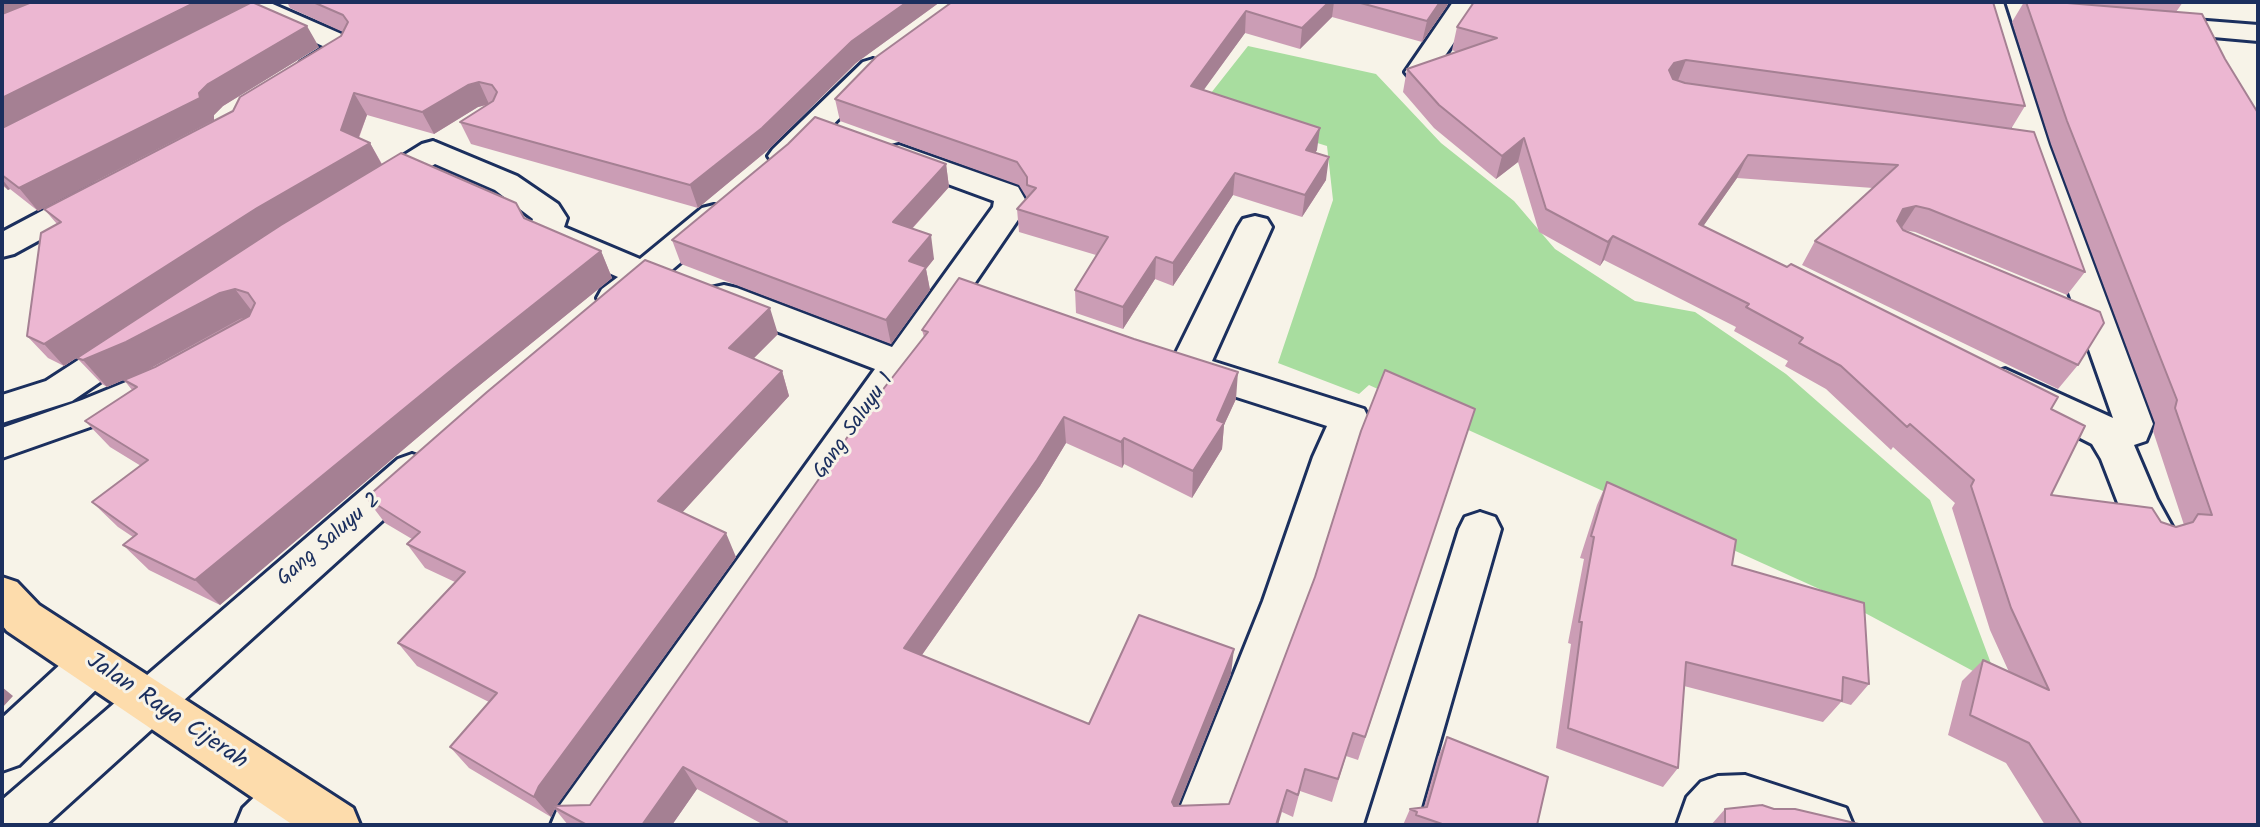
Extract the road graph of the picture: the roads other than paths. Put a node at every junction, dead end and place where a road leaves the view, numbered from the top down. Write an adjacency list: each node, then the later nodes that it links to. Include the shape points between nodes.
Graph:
1 (1466, 2): 8 (street)
2 (2238, 2): 6 (street)
3 (1992, 8): 23 (street, via 2019,144)
4 (261, 10): 9 (street, via 343,45 341,51)
5 (2127, 22): 6 (street)
6 (2258, 33)
7 (899, 48): 10 (street, via 868,71)
8 (1420, 72)
9 (282, 86)
10 (815, 125): 17 (street); 18 (street, Gang Saluyu 1, via 1006,194 1009,208)
11 (467, 130): 12 (street)
12 (433, 151): 14 (street); 17 (street, via 506,183 546,212 551,234)
13 (128, 179): 16 (street)
14 (354, 200)
15 (1255, 227): 41 (street, via 1174,363 1350,419)
16 (2, 246)
17 (647, 272): 21 (street); 24 (street)
18 (953, 286): 19 (street); 24 (street, Gang Saluyu 1)
19 (992, 300)
20 (2057, 308): 23 (street)
21 (591, 318)
22 (161, 323): 27 (street, via 59,391)
23 (2096, 324): 28 (street, via 2134,425 2122,434)
24 (899, 364): 40 (street, Gang Saluyu 1)
25 (1970, 366): 28 (street)
26 (186, 368): 29 (street, via 96,410)
27 (2, 409)
28 (2106, 433): 32 (street)
29 (2, 443)
30 (436, 450): 35 (street, Gang Saluyu 2)
31 (1480, 529): 42 (street)
32 (2153, 530)
33 (2, 595): 34 (main road, Jalan Raya Cijerah, via 23,618)
34 (93, 664): 35 (main road, Jalan Raya Cijerah); 36 (street)
35 (148, 701): 37 (main road, Jalan Raya Cijerah); 38 (street, Gang Saluyu 2)
36 (2, 749)
37 (275, 810): 39 (main road, Jalan Raya Cijerah)
38 (10, 825)
39 (335, 825)
40 (576, 825)
41 (1198, 825)
42 (1391, 825)
43 (1702, 825): 44 (street, via 1703,814 1718,799 1745,798)
44 (1828, 825)

